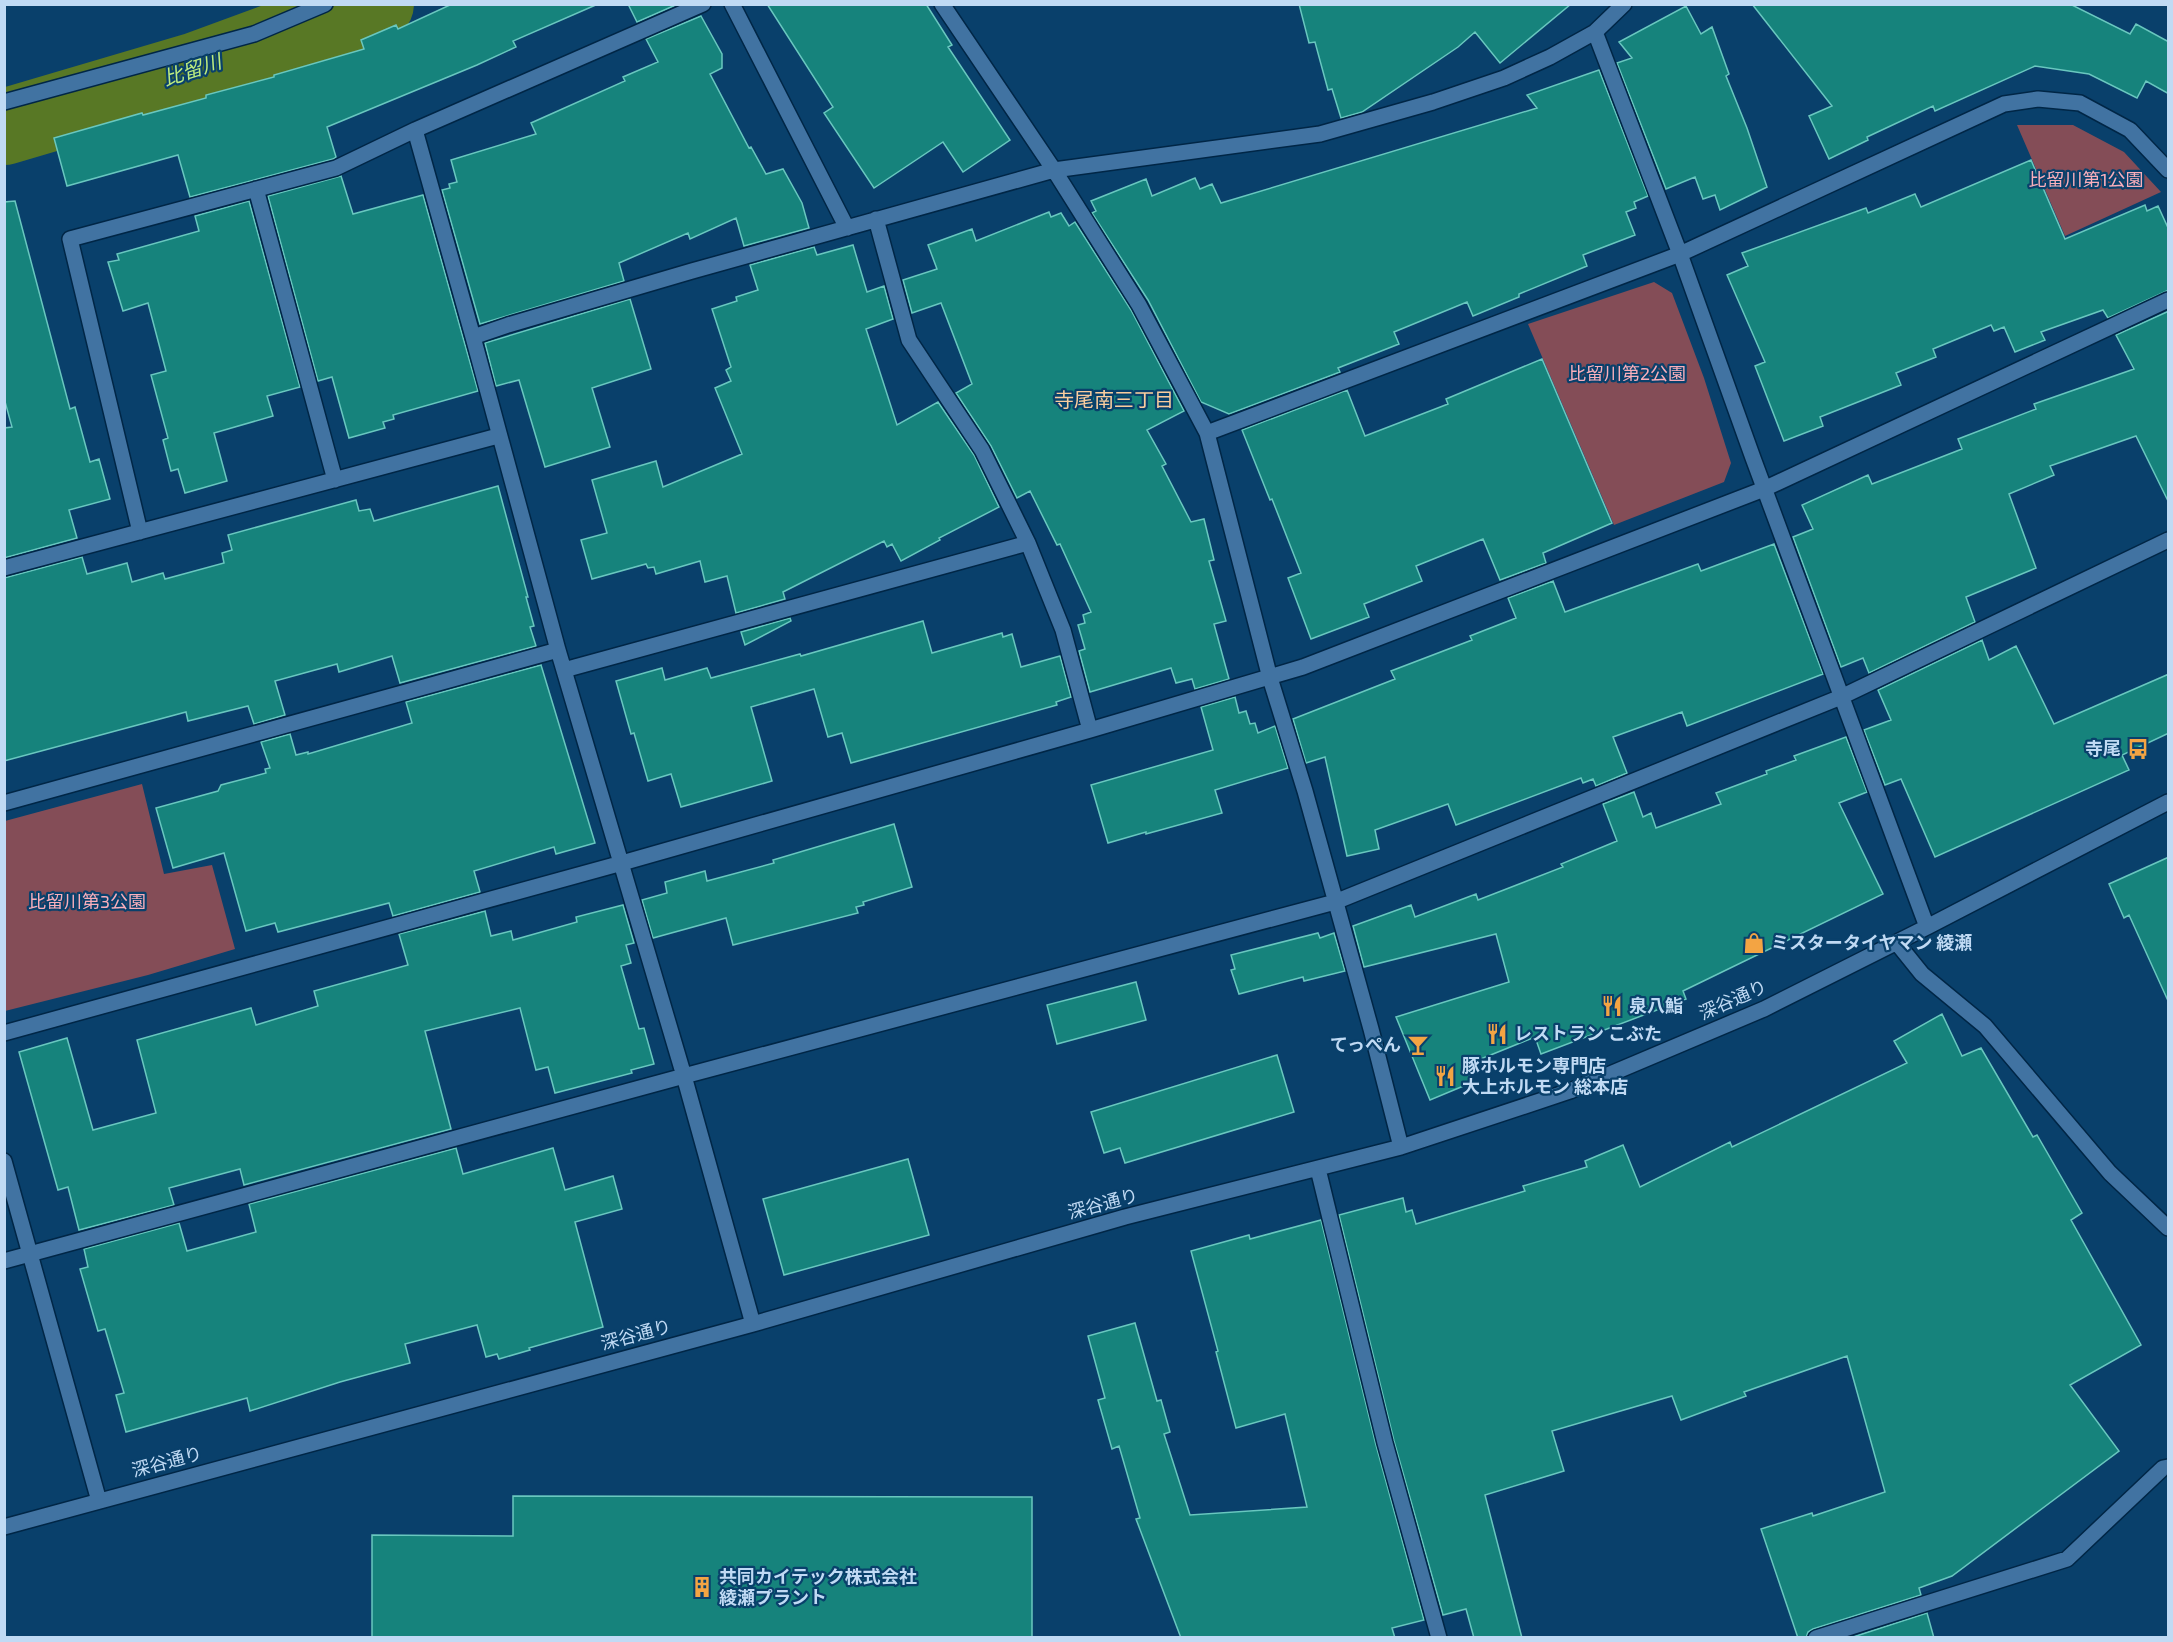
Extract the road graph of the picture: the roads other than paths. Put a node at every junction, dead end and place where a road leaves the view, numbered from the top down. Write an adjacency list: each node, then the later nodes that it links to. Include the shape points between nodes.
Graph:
1 (325, 4): 7 (street, via 254,34)
2 (704, 4): 8 (street)
3 (732, 4): 13 (street)
4 (942, 4): 9 (street)
5 (1624, 4): 6 (street)
6 (1595, 32): 9 (street, via 1504,78 1320,134); 14 (street)
7 (4, 102)
8 (415, 130): 11 (street, via 336,168); 16 (street)
9 (1054, 170): 12 (street); 17 (street, via 1139,305)
10 (2169, 170): 14 (street, via 2130,130 2080,102 2038,99 2004,104)
11 (256, 189): 19 (street); 21 (street, via 70,239)
12 (876, 219): 13 (street); 23 (street, via 909,340 982,450)
13 (847, 228): 16 (street)
14 (1680, 254): 17 (street); 20 (street)
15 (2169, 300): 20 (street)
16 (473, 337): 18 (street)
17 (1207, 433): 27 (street)
18 (498, 436): 19 (street); 25 (street)
19 (335, 480): 21 (street)
20 (1764, 489): 27 (street); 28 (street)
21 (140, 532): 24 (street)
22 (2169, 540): 28 (street)
23 (1028, 543): 26 (street); 29 (street, via 1064,630)
24 (4, 568)
25 (558, 650): 26 (street); 31 (street)
26 (564, 670): 32 (street)
27 (1270, 678): 29 (street); 33 (street)
28 (1841, 697): 33 (street); 34 (street)
29 (1090, 730): 32 (street)
30 (2169, 802): 34 (street, 深谷通り)
31 (4, 803)
32 (622, 863): 36 (street); 37 (street)
33 (1335, 902): 37 (street); 38 (street)
34 (1927, 927): 35 (street, 深谷通り)
35 (1897, 943): 38 (street, 深谷通り, via 1764,1009 1570,1091); 41 (street, via 1922,974 1985,1026 2110,1173)
36 (4, 1033)
37 (684, 1076): 42 (street); 44 (street)
38 (1401, 1147): 40 (street, 深谷通り)
39 (4, 1161): 42 (street)
40 (1318, 1169): 44 (street, 深谷通り, via 1125,1217); 48 (street, via 1385,1443)
41 (2169, 1228)
42 (31, 1254): 43 (street); 46 (street)
43 (4, 1261)
44 (753, 1324): 46 (street, 深谷通り)
45 (2169, 1467): 49 (street, via 2163,1468 2067,1558)
46 (99, 1501): 47 (street, 深谷通り)
47 (4, 1527)
48 (1439, 1638)
49 (1816, 1638)

